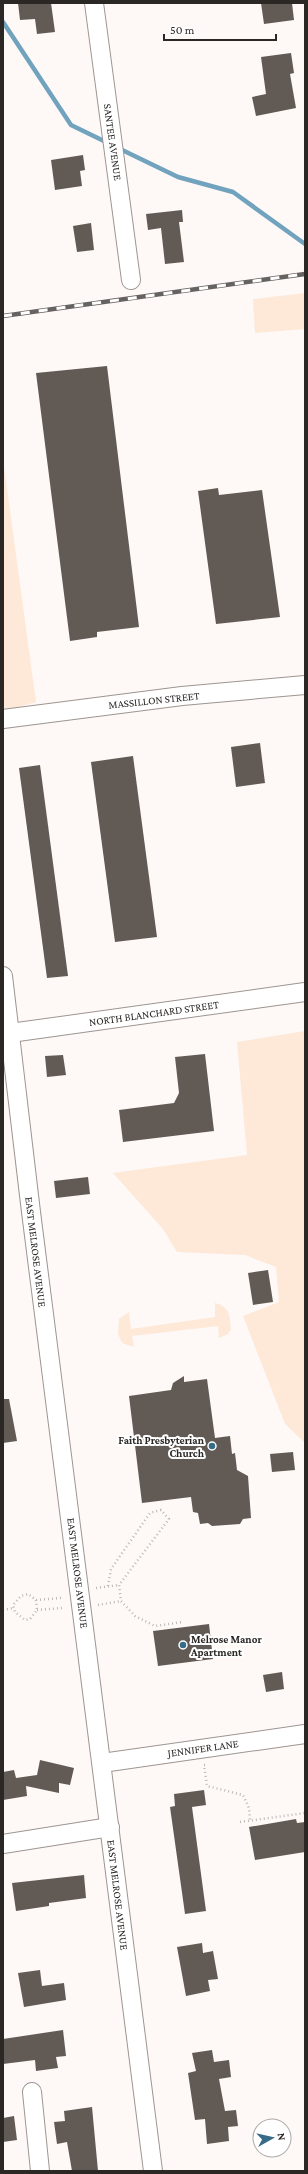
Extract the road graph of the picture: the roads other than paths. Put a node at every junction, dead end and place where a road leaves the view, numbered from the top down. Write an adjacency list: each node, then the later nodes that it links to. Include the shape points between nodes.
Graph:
1 (94, 3): 2 (street, SANTEE AVENUE)
2 (130, 280)
3 (305, 686): 4 (street, MASSILLON STREET, via 182,696)
4 (3, 719)
5 (3, 976): 7 (street, EAST MELROSE AVENUE)
6 (305, 992): 7 (street, NORTH BLANCHARD STREET)
7 (6, 1033): 9 (street, EAST MELROSE AVENUE)
8 (305, 1734): 9 (street, JENNIFER LANE)
9 (102, 1763): 10 (street, EAST MELROSE AVENUE)
10 (110, 1827): 11 (street); 14 (street, EAST MELROSE AVENUE)
11 (3, 1844)
12 (32, 2092): 13 (street)
13 (40, 2171)
14 (153, 2171)

